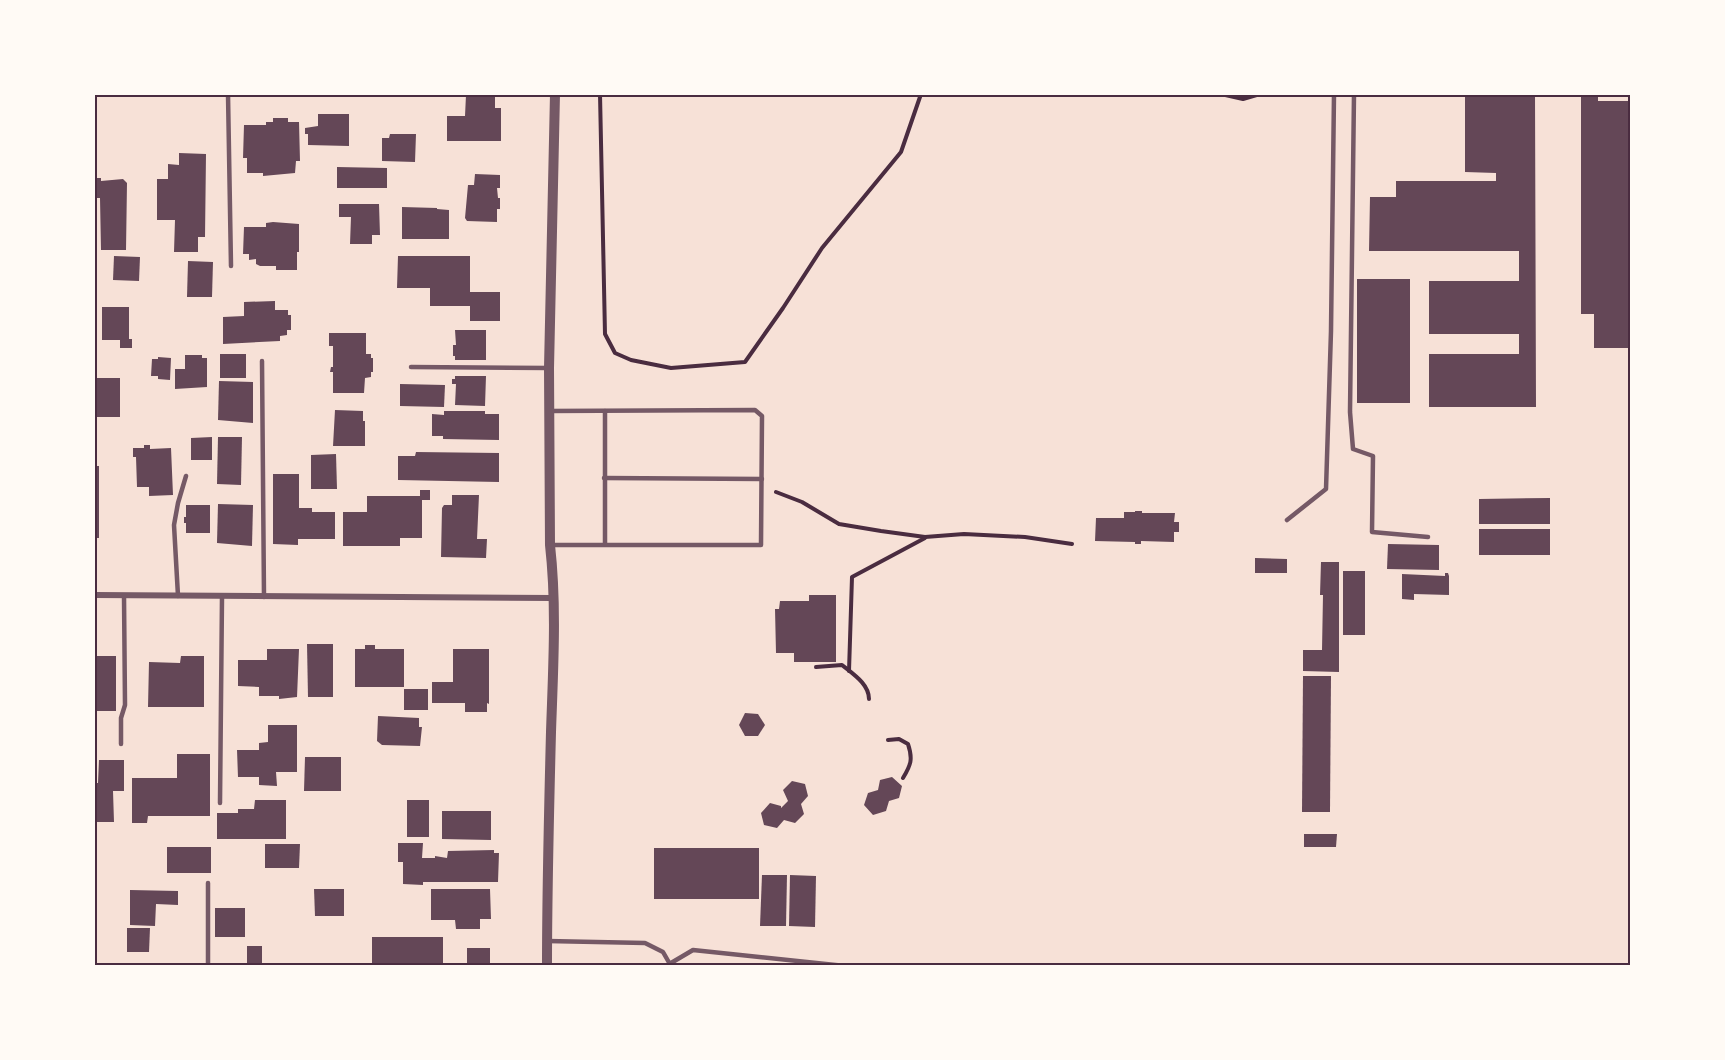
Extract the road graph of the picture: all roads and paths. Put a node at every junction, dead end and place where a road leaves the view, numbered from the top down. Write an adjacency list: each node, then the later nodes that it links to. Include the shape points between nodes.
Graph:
1 (228, 94): 9 (lane)
2 (555, 94): 12 (street)
3 (600, 94): 4 (path, via 605,334 615,353 671,368 745,362 822,248 901,152)
4 (921, 94)
5 (1221, 94): 6 (path, via 1243,99)
6 (1260, 94)
7 (1334, 94): 18 (lane, via 1326,489)
8 (1354, 94): 20 (lane, via 1350,411 1353,449 1374,456 1372,532)
9 (231, 266)
10 (262, 361): 28 (lane)
11 (411, 367): 12 (lane)
12 (549, 368): 13 (street)
13 (549, 411): 14 (lane); 23 (street)
14 (605, 411): 16 (lane); 17 (lane, via 759,412)
15 (186, 476): 26 (lane, via 174,525)
16 (604, 478): 17 (lane); 21 (lane)
17 (762, 479): 19 (path, via 777,493 802,502 839,524); 21 (lane, via 761,545)
18 (1287, 520)
19 (925, 537): 22 (path, via 964,534); 31 (path, via 852,578)
20 (1428, 537)
21 (605, 544): 23 (lane)
22 (1072, 544)
23 (550, 545): 29 (street)
24 (94, 595): 25 (street)
25 (124, 596): 26 (street); 34 (lane, via 125,705)
26 (178, 596): 27 (street)
27 (222, 597): 28 (street); 36 (lane)
28 (264, 597): 29 (street)
29 (553, 598): 38 (street)
30 (816, 667): 31 (path, via 843,665)
31 (849, 671): 32 (path, via 869,692)
32 (869, 699)
33 (888, 740): 35 (path, via 899,739 908,744 911,766)
34 (120, 744)
35 (903, 778)
36 (220, 803)
37 (208, 883): 40 (lane)
38 (547, 941): 39 (lane, via 645,943 663,952); 41 (street)
39 (671, 964): 42 (lane, via 693,950)
40 (208, 966)
41 (547, 966)
42 (845, 966)

